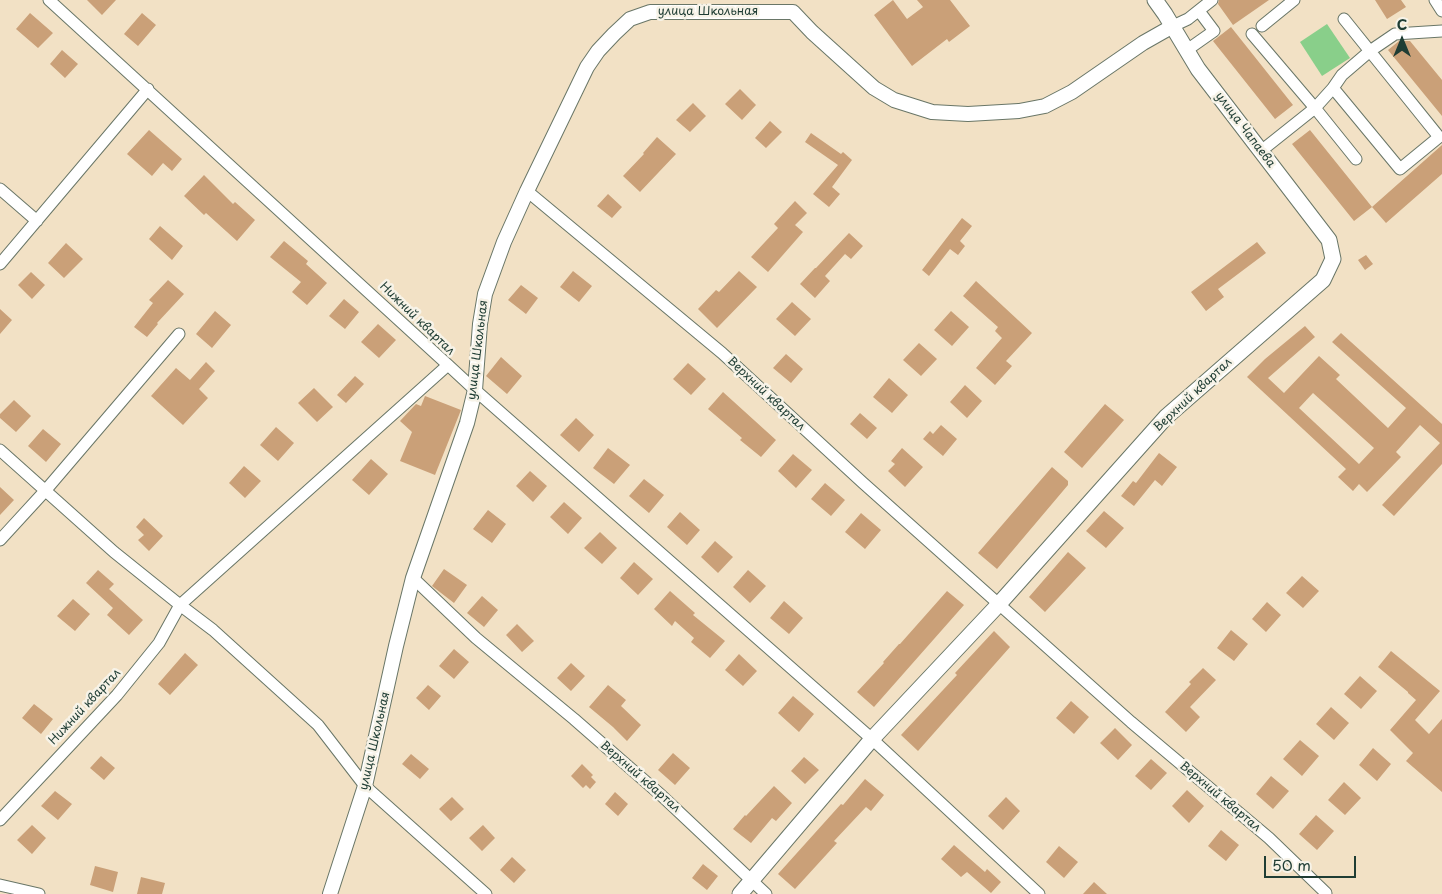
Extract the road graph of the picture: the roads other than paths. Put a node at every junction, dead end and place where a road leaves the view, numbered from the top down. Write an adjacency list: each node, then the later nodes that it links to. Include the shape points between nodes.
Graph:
1 (49, 0): 16 (street, Нижний квартал)
2 (1155, 0): 12 (main road, улица Чапаева)
3 (1212, 0): 6 (street)
4 (1294, 0): 10 (street)
5 (1435, 0): 7 (street)
6 (1199, 11): 8 (street); 12 (street, via 1214,31)
7 (1442, 11)
8 (1188, 19): 12 (street); 12 (street, via 1176,20)
9 (1344, 19): 14 (street)
10 (1262, 26)
11 (1442, 31): 14 (street, via 1395,34)
12 (1176, 32): 18 (main road, улица Чапаева, via 1198,69); 21 (street, улица Школьная, via 1166,21 1158,34 1072,92 1045,106 968,114 932,112 889,98 874,88 793,12 650,12 630,19 587,67)
13 (1252, 34): 17 (street)
14 (1370, 51): 15 (street, via 1342,75); 15 (street, via 1439,138 1400,169)
15 (1333, 88): 17 (street)
16 (148, 90): 22 (street); 26 (street, Нижний квартал)
17 (1315, 108): 18 (street); 19 (street)
18 (1261, 151): 23 (main road, улица Чапаева, via 1329,240)
19 (1356, 159)
20 (0, 189): 22 (street)
21 (527, 191): 27 (street, улица Школьная, via 485,294); 32 (street, Верхний квартал, via 722,353)
22 (37, 220): 24 (street)
23 (1333, 259): 32 (main road, Верхний квартал, via 1323,280 1166,417)
24 (0, 264)
25 (179, 334): 29 (street)
26 (448, 364): 27 (street); 33 (street, Нижний квартал)
27 (475, 390): 31 (street, улица Школьная, via 467,423); 34 (street)
28 (0, 450): 29 (street)
29 (45, 491): 30 (street); 33 (street)
30 (0, 540)
31 (413, 578): 35 (street, улица Школьная); 37 (street, Верхний квартал, via 476,638 662,796)
32 (999, 604): 34 (main road, Верхний квартал); 39 (street, Верхний квартал, via 1268,838)
33 (180, 605): 35 (street, via 213,630 318,725); 36 (street, Нижний квартал, via 159,643 117,695)
34 (872, 739): 37 (main road, Верхний квартал); 45 (street)
35 (365, 786): 41 (street, улица Школьная); 42 (street)
36 (0, 820)
37 (752, 880): 43 (main road, Верхний квартал); 44 (street, Верхний квартал)
38 (0, 885): 40 (street)
39 (1326, 893)
40 (39, 894)
41 (330, 894)
42 (486, 894)
43 (740, 894)
44 (766, 894)
45 (1039, 894)

